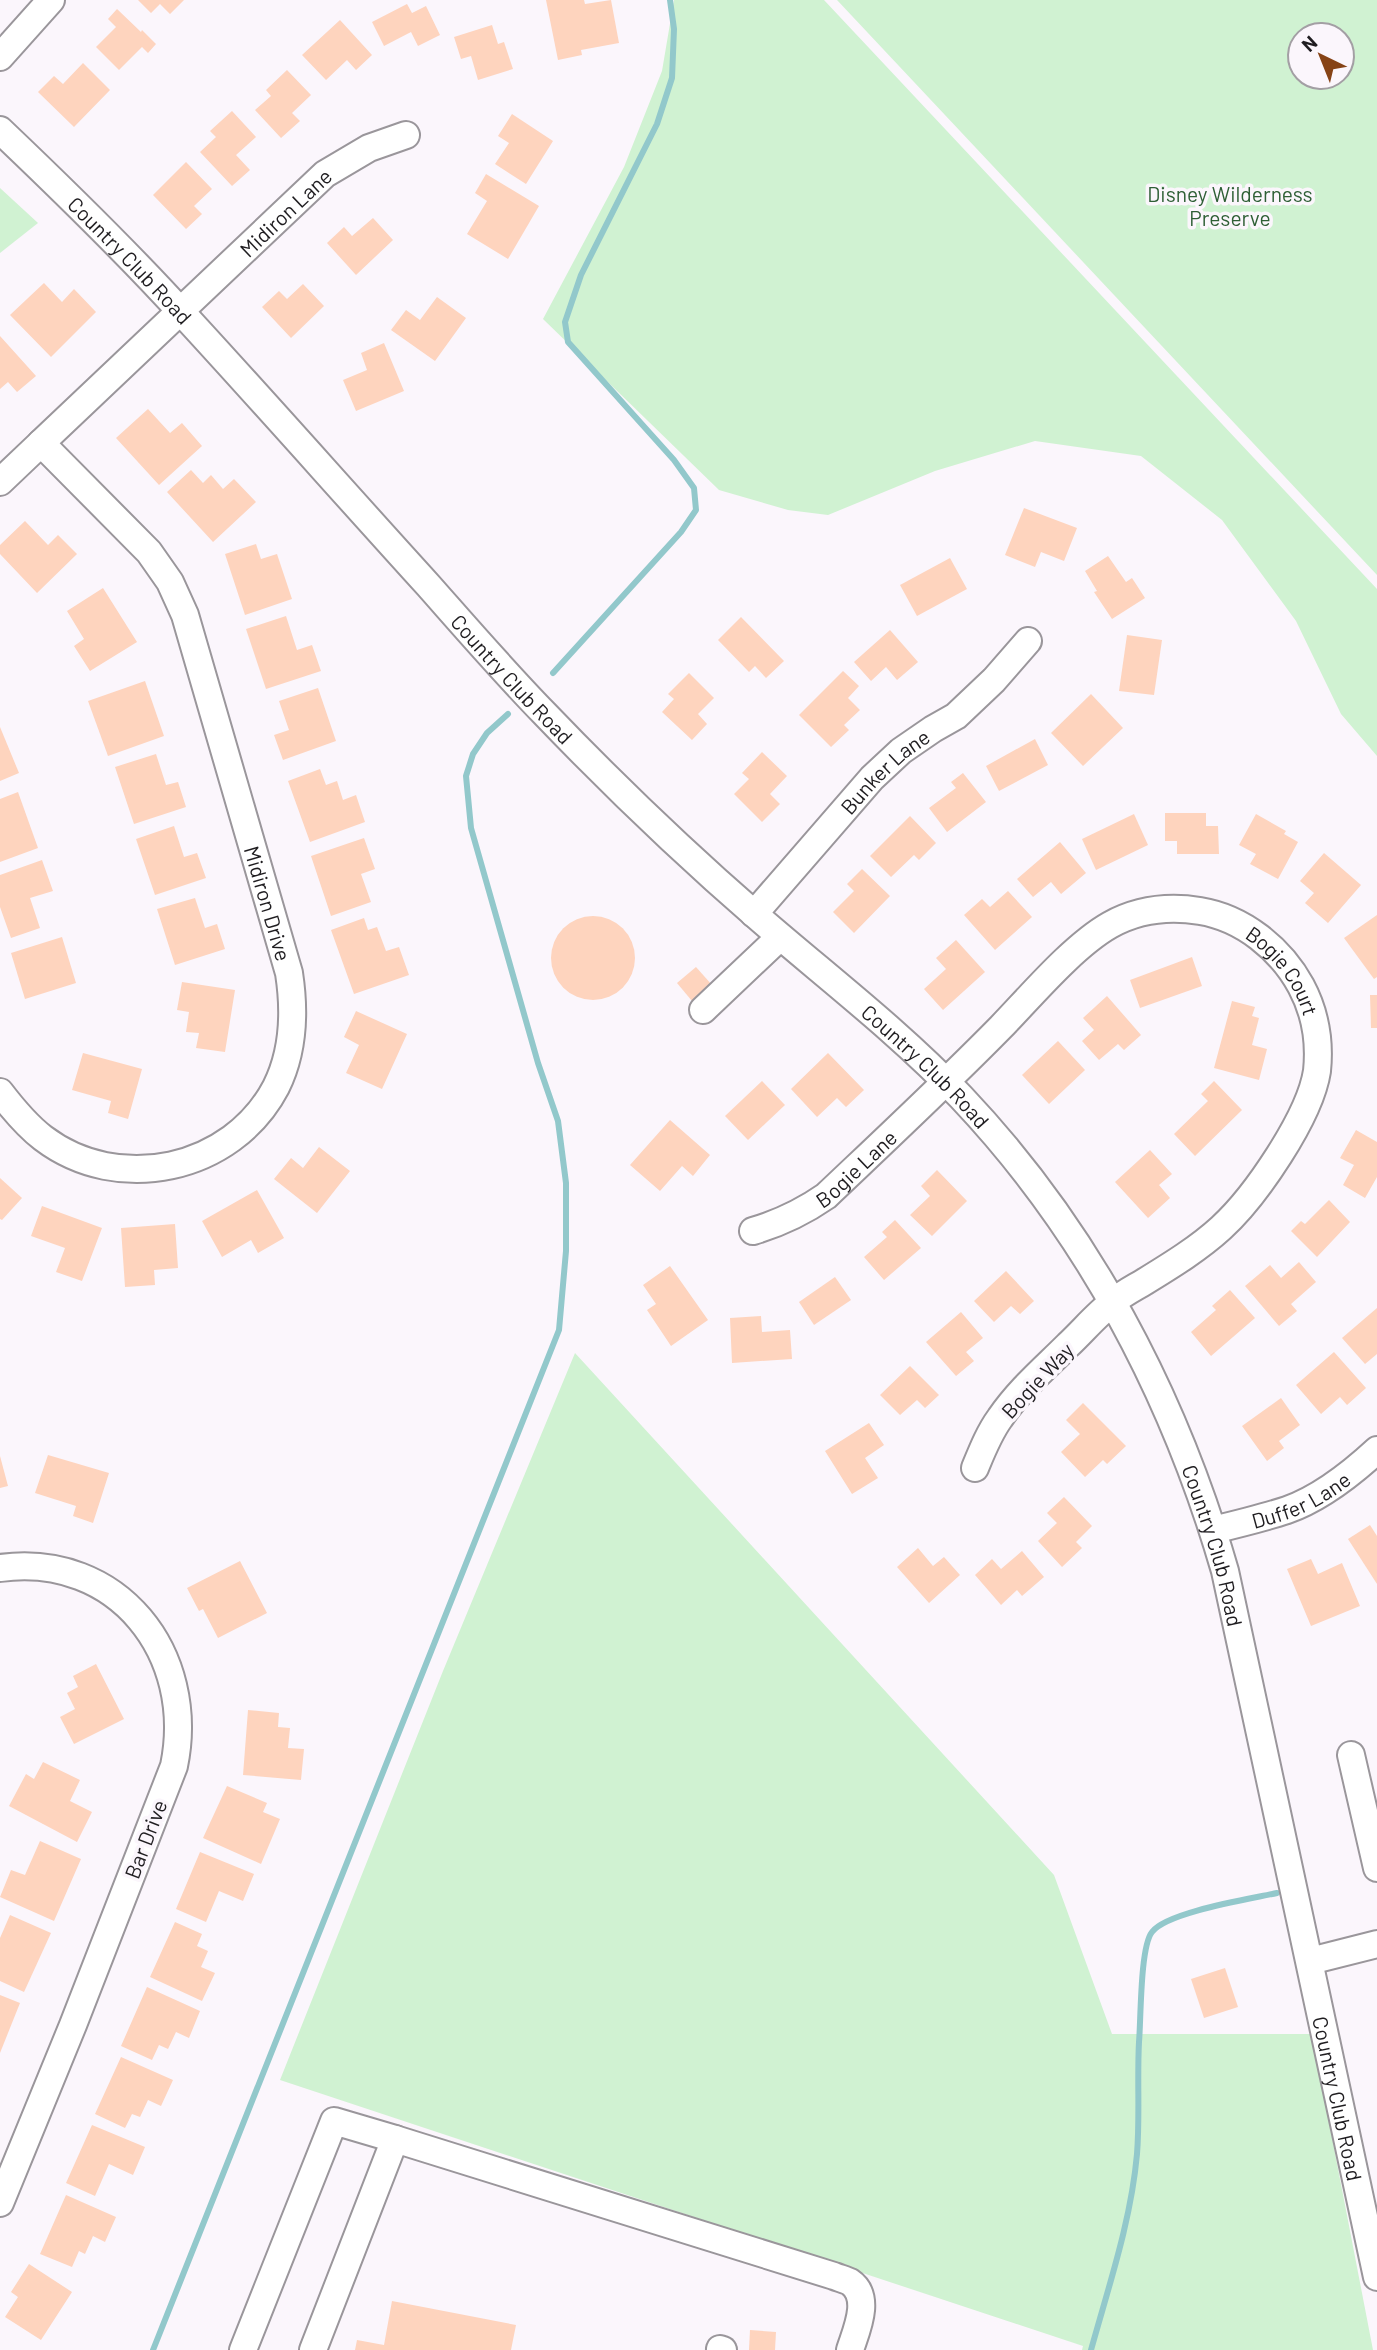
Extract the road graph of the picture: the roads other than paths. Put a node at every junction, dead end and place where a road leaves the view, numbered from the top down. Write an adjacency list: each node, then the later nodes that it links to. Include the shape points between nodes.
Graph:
1 (51, 0): 2 (street)
2 (0, 57)
3 (0, 130): 5 (street, Country Club Road)
4 (406, 135): 5 (street, Midiron Lane, via 369,148 325,174)
5 (180, 310): 6 (street); 9 (street, Country Club Road, via 533,702)
6 (41, 443): 7 (street); 13 (street, Midiron Drive, via 149,552 185,615 289,973 294,1017 281,1075 259,1113 223,1144 165,1168 118,1170 71,1156 43,1139)
7 (0, 482)
8 (1028, 641): 9 (street, Bunker Lane, via 956,716 901,751 872,778)
9 (754, 914): 10 (street, Country Club Road)
10 (780, 937): 11 (street); 12 (street, Country Club Road)
11 (703, 1010)
12 (946, 1083): 14 (street, Bogie Lane, via 826,1196 804,1212); 15 (street, Country Club Road, via 1045,1198); 15 (street, Bogie Court, via 1080,947 1122,919 1172,908 1206,912 1255,934 1284,960 1312,1012 1318,1051 1313,1090 1292,1135 1265,1177 1222,1228)
13 (0, 1092)
14 (752, 1231)
15 (1112, 1302): 17 (street, Bogie Way, via 1016,1397 985,1443); 18 (street, Country Club Road, via 1171,1415)
16 (1377, 1450): 18 (street, Duffer Lane, via 1354,1471 1289,1510)
17 (975, 1468)
18 (1213, 1530): 24 (street, Country Club Road)
19 (0, 1568): 26 (street, Bar Drive, via 66,1570 106,1589 128,1607 163,1653 176,1689 179,1728 174,1766)
20 (1352, 1755): 21 (street)
21 (1373, 1827): 22 (street)
22 (1377, 1868)
23 (1377, 1944): 24 (street)
24 (1310, 1961): 27 (street, Country Club Road)
25 (396, 2139): 28 (street, via 334,2121); 29 (street); 30 (street, via 851,2283 861,2301 861,2315)
26 (0, 2203)
27 (1377, 2277)
28 (243, 2350)
29 (313, 2350)
30 (850, 2350)

